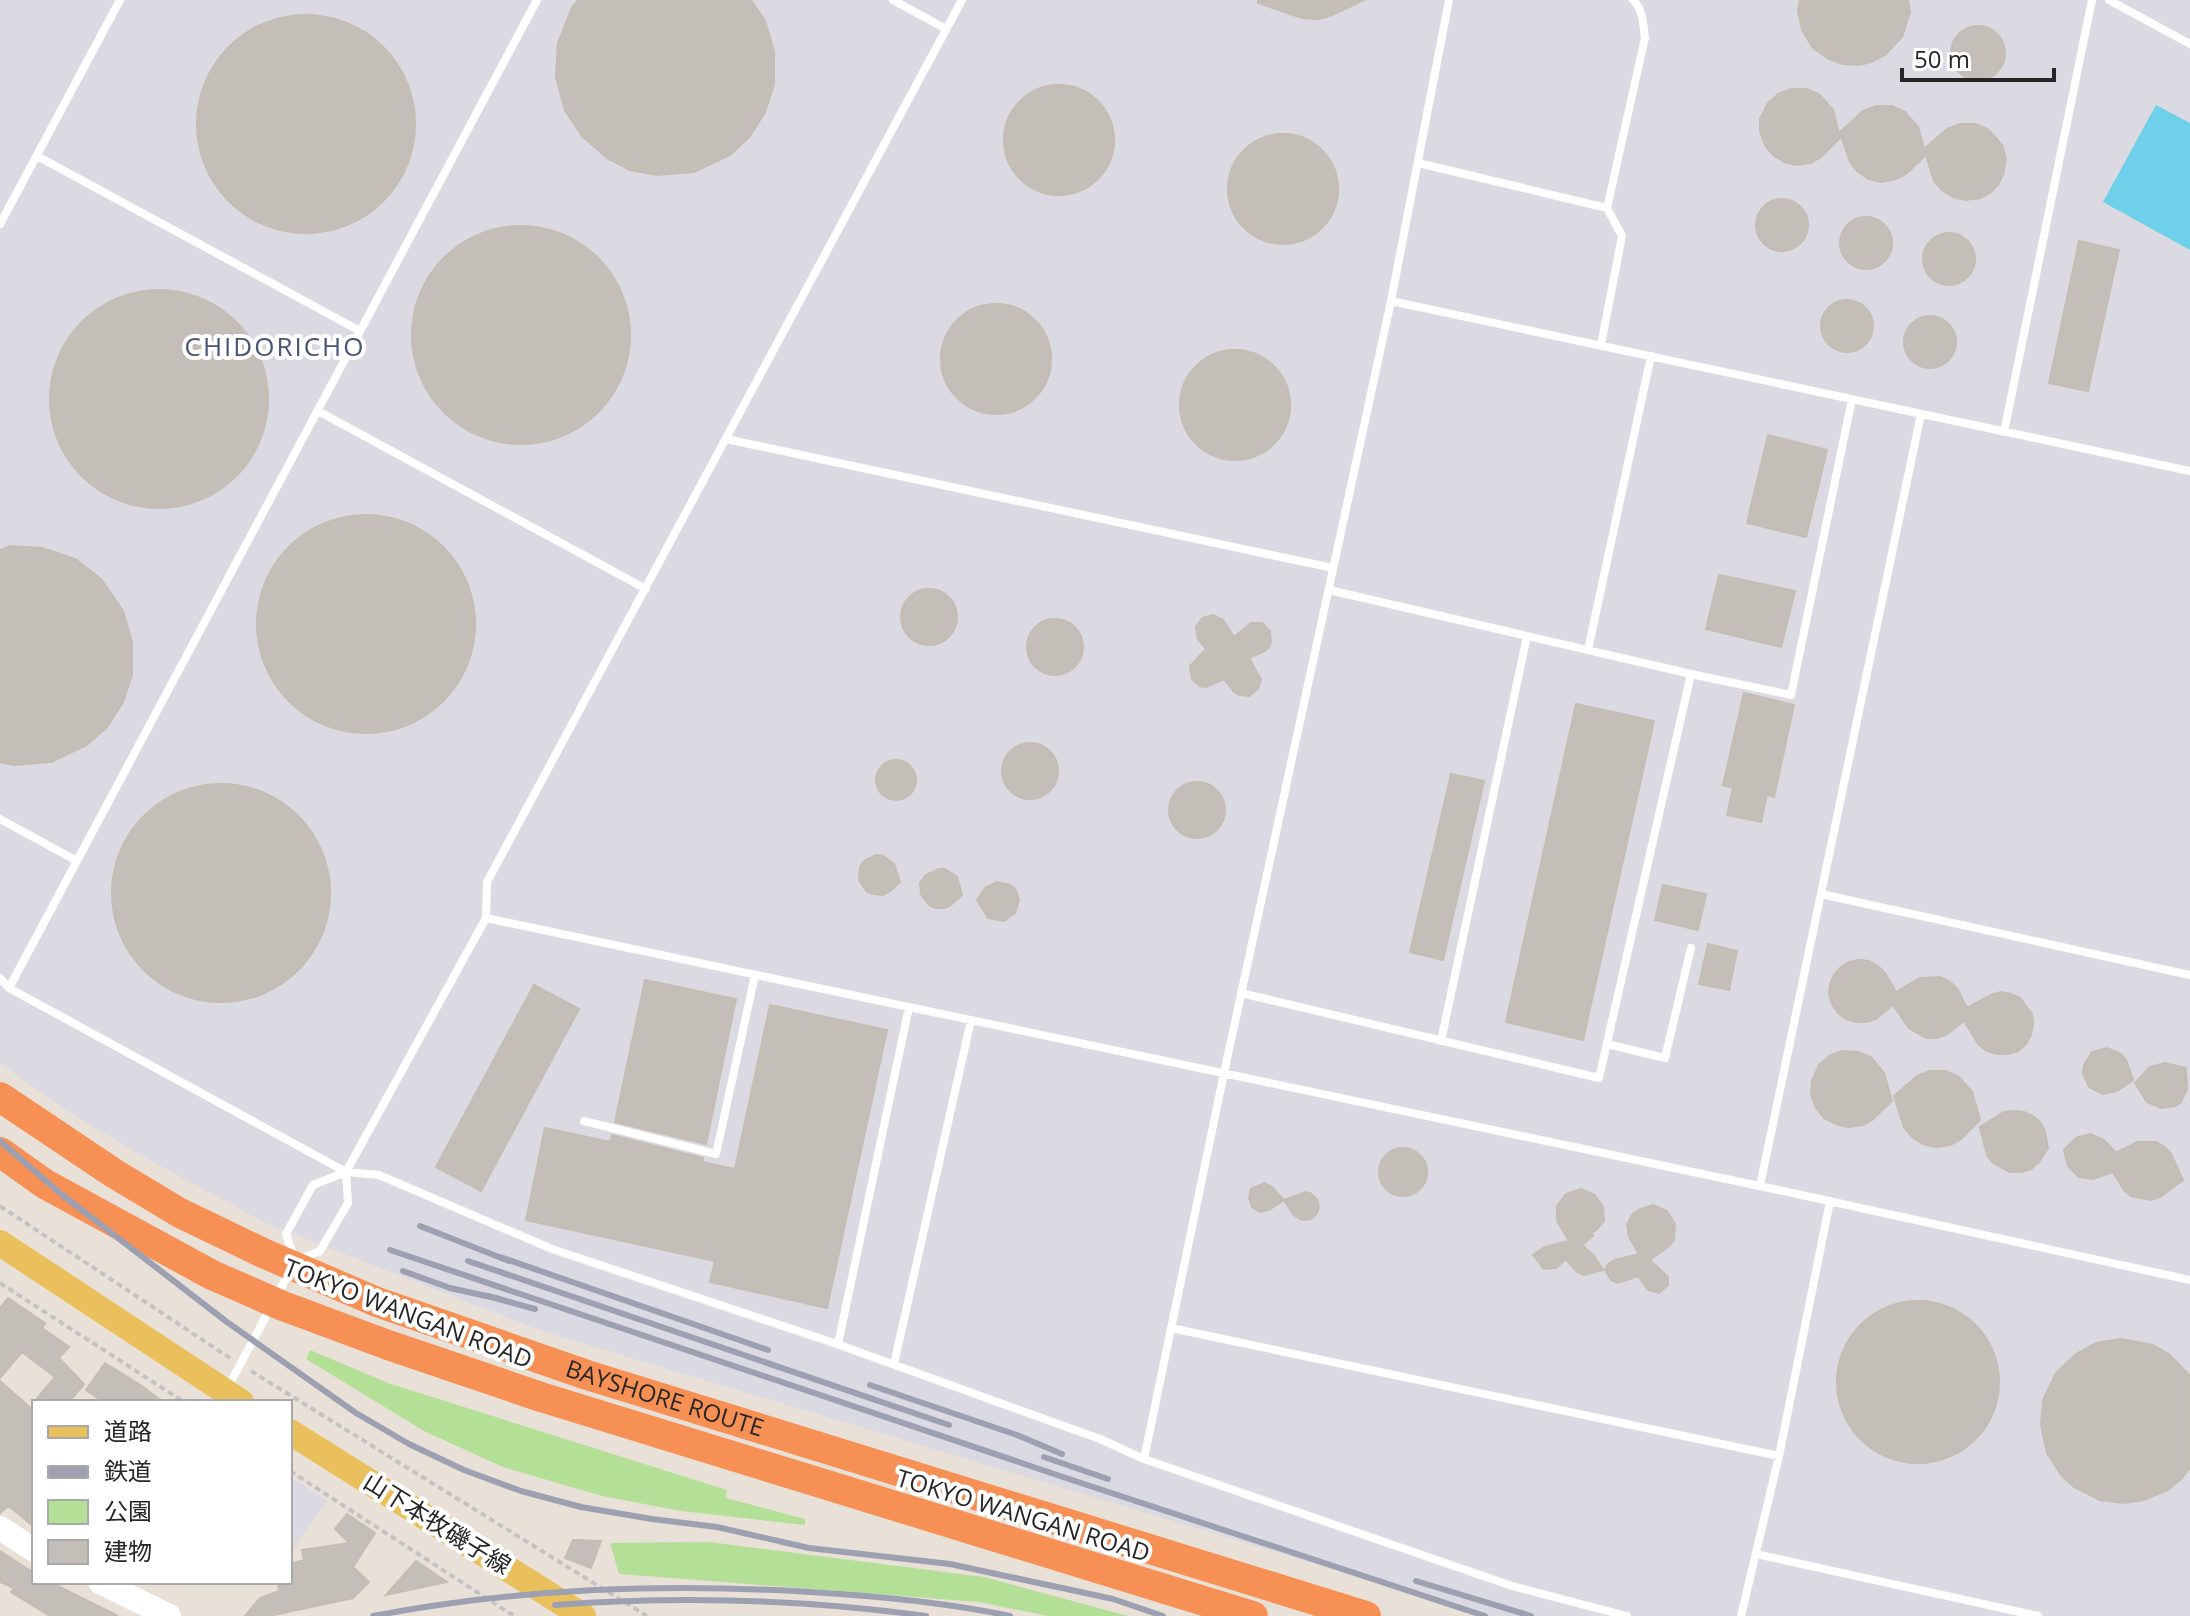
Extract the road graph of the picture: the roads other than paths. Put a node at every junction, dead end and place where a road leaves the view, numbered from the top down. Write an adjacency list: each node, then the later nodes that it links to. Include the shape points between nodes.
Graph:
1 (120, 0): 11 (lane)
2 (537, 0): 16 (lane)
3 (893, 0): 9 (lane)
4 (962, 0): 9 (lane)
5 (1449, 0): 12 (lane)
6 (1633, 0): 13 (lane, via 1645,38)
7 (2092, 0): 22 (lane)
8 (2109, 0): 10 (lane)
9 (946, 29): 23 (lane)
10 (2190, 44)
11 (37, 156): 14 (lane); 16 (lane)
12 (1418, 163): 13 (lane); 15 (lane)
13 (1607, 208): 17 (lane, via 1622,236)
14 (0, 224)
15 (1391, 301): 17 (lane); 25 (lane)
16 (360, 331): 20 (lane)
17 (1601, 345): 18 (lane)
18 (1651, 356): 19 (lane); 29 (lane)
19 (1852, 399): 21 (lane); 30 (lane, via 1791,695)
20 (318, 411): 26 (lane); 32 (lane)
21 (1921, 414): 22 (lane); 33 (lane)
22 (2004, 432): 24 (lane)
23 (726, 439): 25 (lane); 26 (lane)
24 (2190, 471)
25 (1333, 568): 27 (lane)
26 (646, 589): 34 (lane, via 487,882)
27 (1329, 590): 28 (lane); 40 (lane)
28 (1527, 636): 29 (lane); 43 (lane)
29 (1588, 650): 30 (lane)
30 (1691, 674): 44 (lane)
31 (0, 819): 32 (lane)
32 (77, 861): 39 (lane)
33 (1821, 894): 37 (lane); 51 (lane)
34 (486, 918): 36 (lane); 50 (lane)
35 (1691, 948): 44 (lane, via 1665,1058)
36 (755, 975): 41 (lane); 48 (lane, via 716,1154)
37 (2190, 975)
38 (0, 978): 39 (lane)
39 (9, 988): 50 (lane)
40 (1241, 993): 43 (lane); 45 (lane)
41 (909, 1007): 42 (lane); 57 (lane)
42 (971, 1020): 45 (lane); 58 (lane)
43 (1441, 1041): 44 (lane, via 1599,1078)
44 (1607, 1044)
45 (1224, 1073): 51 (lane); 56 (lane)
46 (0, 1097): 72 (highway, BAYSHORE ROUTE, via 180,1213 377,1302 587,1375)
47 (0, 1105): 71 (highway, TOKYO WANGAN ROAD, via 175,1216 368,1304 591,1382)
48 (584, 1121)
49 (0, 1155): 69 (highway, BAYSHORE ROUTE, via 44,1187 203,1276 296,1317 531,1400); 70 (highway, TOKYO WANGAN ROAD, via 212,1275 388,1345)
50 (346, 1172): 54 (lane, via 348,1203 320,1251); 54 (lane, via 313,1185 286,1234); 57 (lane, via 379,1175 552,1249)
51 (1760, 1186): 52 (lane)
52 (1830, 1201): 55 (lane); 61 (lane)
53 (0, 1243): 59 (main road)
54 (295, 1261): 59 (lane, via 241,1364)
55 (2190, 1280)
56 (1171, 1328): 61 (lane); 62 (lane)
57 (838, 1344): 58 (lane)
58 (894, 1364): 62 (lane)
59 (233, 1397)
60 (292, 1433): 68 (main road, 山下本牧磯子線)
61 (1779, 1456): 65 (lane)
62 (1144, 1459): 73 (lane, via 1512,1586)
63 (0, 1528): 64 (street)
64 (32, 1549)
65 (1756, 1554): 74 (lane); 75 (lane)
66 (104, 1584): 67 (street)
67 (169, 1616)
68 (583, 1616)
69 (1232, 1616)
70 (1253, 1616)
71 (1348, 1616)
72 (1366, 1616)
73 (1627, 1616)
74 (1741, 1616)
75 (2038, 1616)

